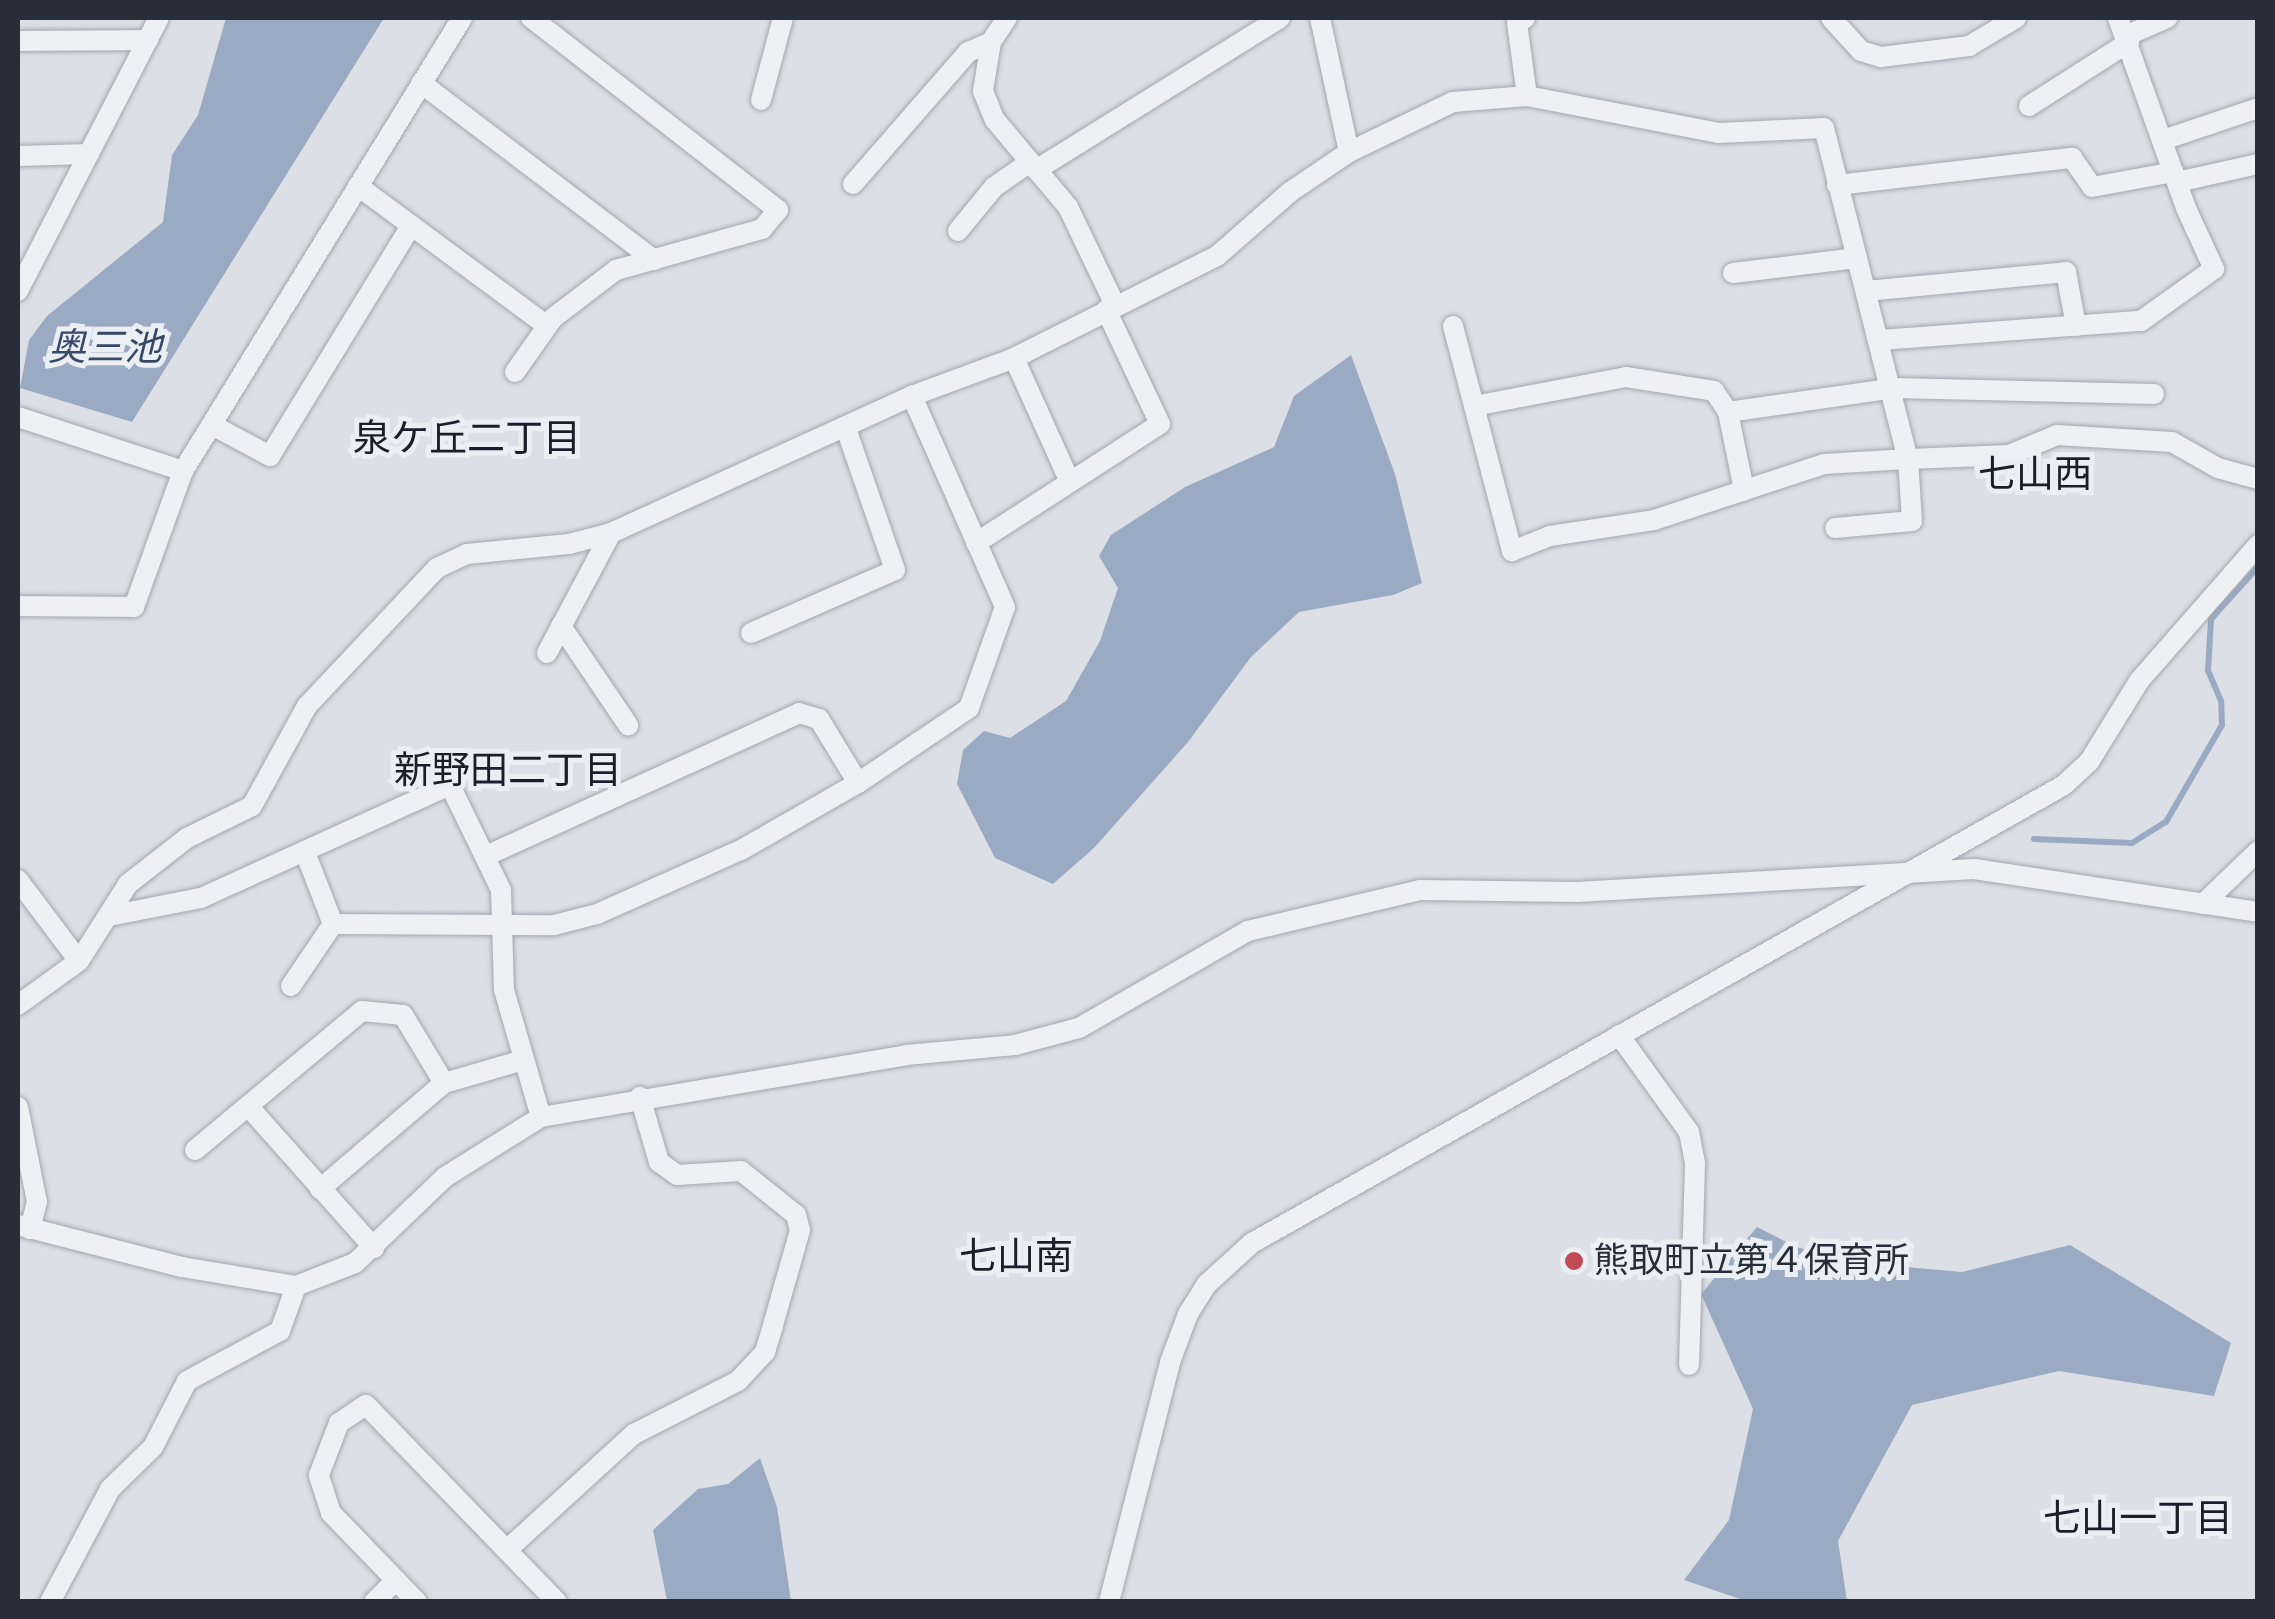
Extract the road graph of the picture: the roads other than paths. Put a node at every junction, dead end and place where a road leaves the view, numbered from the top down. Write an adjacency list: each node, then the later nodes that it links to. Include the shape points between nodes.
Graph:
1 (159, 18): 13 (street)
2 (462, 18): 16 (street)
3 (531, 18): 34 (street, via 778,210 762,229)
4 (783, 18): 18 (street)
5 (1007, 18): 15 (street)
6 (1280, 18): 26 (street)
7 (1320, 18): 22 (street)
8 (1831, 18): 9 (street, via 1860,51 1881,56 1969,46)
9 (2016, 18)
10 (2167, 18): 12 (street)
11 (1518, 19): 17 (street)
12 (2125, 32): 19 (street); 21 (street)
13 (148, 40): 14 (street); 23 (street)
14 (18, 42)
15 (992, 42): 26 (street, via 983,91 995,120); 28 (street, via 968,52)
16 (421, 83): 30 (street); 34 (street)
17 (1528, 96): 22 (street, via 1453,102); 29 (street, via 1719,132 1824,128)
18 (762, 100)
19 (2030, 106)
20 (2258, 108): 21 (street)
21 (2163, 140): 27 (street)
22 (1349, 152): 38 (street, via 1290,192 1217,256)
23 (89, 154): 24 (street); 36 (street)
24 (18, 156)
25 (2258, 164): 27 (street)
26 (1033, 166): 32 (street, via 994,187); 38 (street, via 1068,208)
27 (2175, 177): 29 (street, via 2092,187 2072,158); 41 (street, via 2214,269 2141,321)
28 (853, 184)
29 (1837, 185): 33 (street)
30 (358, 186): 31 (street); 51 (street)
31 (411, 226): 39 (street); 51 (street, via 270,456)
32 (958, 231)
33 (1857, 258): 35 (street); 37 (street)
34 (654, 260): 39 (street, via 616,270)
35 (1733, 273)
36 (18, 291)
37 (1866, 291): 41 (street, via 2066,272); 42 (street)
38 (1110, 308): 43 (street); 56 (street, via 1160,424)
39 (547, 326): 44 (street)
40 (1453, 326): 48 (street)
41 (2076, 326): 42 (street)
42 (1880, 340): 45 (street)
43 (1014, 358): 47 (street); 56 (street)
44 (515, 372)
45 (1894, 388): 46 (street); 49 (street); 53 (street)
46 (2154, 394)
47 (912, 396): 52 (street); 60 (street)
48 (1474, 406): 49 (street, via 1626,377 1714,391); 57 (street, via 1512,552 1550,536 1654,520)
49 (1728, 412): 57 (street)
50 (18, 417): 54 (street)
51 (212, 425): 54 (street)
52 (845, 426): 59 (street); 64 (street, via 895,570)
53 (1908, 458): 55 (street, via 2010,455 2057,435 2172,442 2218,468); 57 (street, via 1824,464); 58 (street, via 1912,522)
54 (183, 472): 62 (street, via 134,607)
55 (2258, 479)
56 (1070, 482): 60 (street)
57 (1744, 490)
58 (1834, 528)
59 (611, 532): 63 (street); 75 (street, via 570,544 467,554 437,568 308,706 252,806 187,838 128,884)
60 (976, 543): 67 (street, via 1004,607 969,708)
61 (2258, 545): 71 (street, via 2139,681 2088,762 2064,784)
62 (18, 606)
63 (561, 626): 65 (street); 66 (street)
64 (751, 633)
65 (546, 653)
66 (628, 724)
67 (858, 784): 70 (street, via 819,719 799,712); 77 (street, via 741,850 597,914 554,926)
68 (2258, 851): 73 (street)
69 (304, 852): 70 (street, via 450,785); 75 (street, via 201,898); 76 (street)
70 (488, 855): 77 (street, via 501,890)
71 (1900, 874): 73 (street, via 1974,869); 81 (street); 84 (street, via 1577,892 1420,890 1248,931 1063,1032 1015,1045)
72 (18, 880): 78 (street)
73 (2203, 904): 74 (street)
74 (2258, 912)
75 (114, 915): 78 (street)
76 (333, 924): 77 (street); 79 (street)
77 (503, 926): 82 (street, via 504,990)
78 (79, 961): 80 (street)
79 (291, 986)
80 (18, 1005)
81 (1619, 1035): 93 (street, via 1689,1132 1695,1164); 100 (street, via 1252,1242 1207,1284 1170,1362)
82 (523, 1060): 83 (street); 87 (street)
83 (444, 1083): 85 (street, via 403,1015 362,1011); 89 (street)
84 (640, 1098): 87 (street); 94 (street, via 659,1162 677,1175 742,1170 796,1215 800,1230 773,1325 765,1352 738,1381 634,1434)
85 (248, 1106): 88 (street); 89 (street)
86 (18, 1107): 90 (street, via 36,1202)
87 (541, 1117): 91 (street, via 445,1177)
88 (196, 1150)
89 (320, 1189): 91 (street)
90 (24, 1227): 92 (street, via 182,1267)
91 (374, 1248): 92 (street, via 330,1277)
92 (296, 1286): 96 (street, via 280,1331 188,1381 152,1447 110,1489)
93 (1689, 1365)
94 (508, 1549): 95 (street, via 366,1406 339,1423 319,1475 330,1513); 99 (street)
95 (396, 1580): 97 (street); 98 (street)
96 (53, 1600)
97 (374, 1602)
98 (417, 1602)
99 (557, 1602)
100 (1108, 1602)

